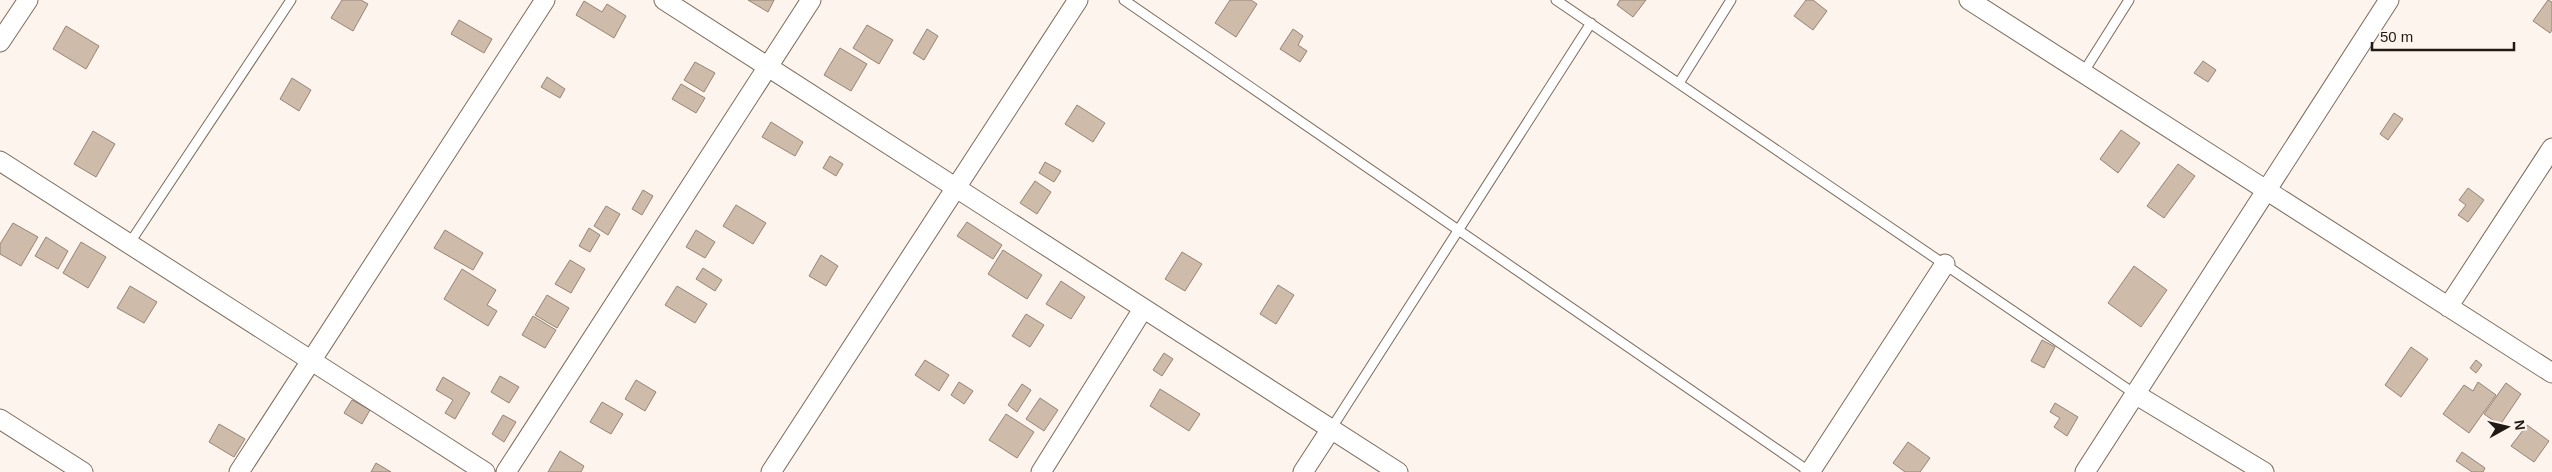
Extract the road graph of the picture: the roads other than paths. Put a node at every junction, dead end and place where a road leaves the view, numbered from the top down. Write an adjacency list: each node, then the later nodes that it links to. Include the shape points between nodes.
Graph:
1 (28, 0): 14 (street)
2 (291, 0): 23 (lane)
3 (545, 0): 27 (street)
4 (664, 0): 15 (street)
5 (811, 0): 15 (street)
6 (1078, 0): 20 (street)
7 (1124, 0): 22 (lane)
8 (1556, 0): 13 (lane)
9 (1731, 0): 17 (lane)
10 (1969, 0): 16 (street)
11 (2129, 0): 16 (lane)
12 (2389, 0): 21 (street)
13 (1591, 23): 17 (lane); 22 (lane)
14 (0, 42)
15 (768, 67): 20 (street); 35 (street)
16 (2083, 73): 21 (street)
17 (1679, 83): 24 (lane)
18 (2552, 148): 25 (street)
19 (0, 161): 23 (street)
20 (956, 188): 26 (street); 36 (street)
21 (2266, 190): 25 (street); 29 (street)
22 (1460, 231): 31 (lane); 40 (lane)
23 (129, 244): 27 (street)
24 (1945, 264): 29 (lane); 40 (street)
25 (2448, 307): 28 (street)
26 (1143, 309): 31 (street); 37 (street)
27 (312, 360): 33 (street); 34 (street)
28 (2552, 373)
29 (2135, 394): 41 (street); 42 (street)
30 (0, 419): 32 (street)
31 (1331, 429): 38 (street); 39 (street)
32 (83, 472)
33 (239, 472)
34 (485, 472)
35 (506, 472)
36 (771, 472)
37 (1041, 472)
38 (1303, 472)
39 (1398, 472)
40 (1810, 472)
41 (2085, 472)
42 (2264, 472)

